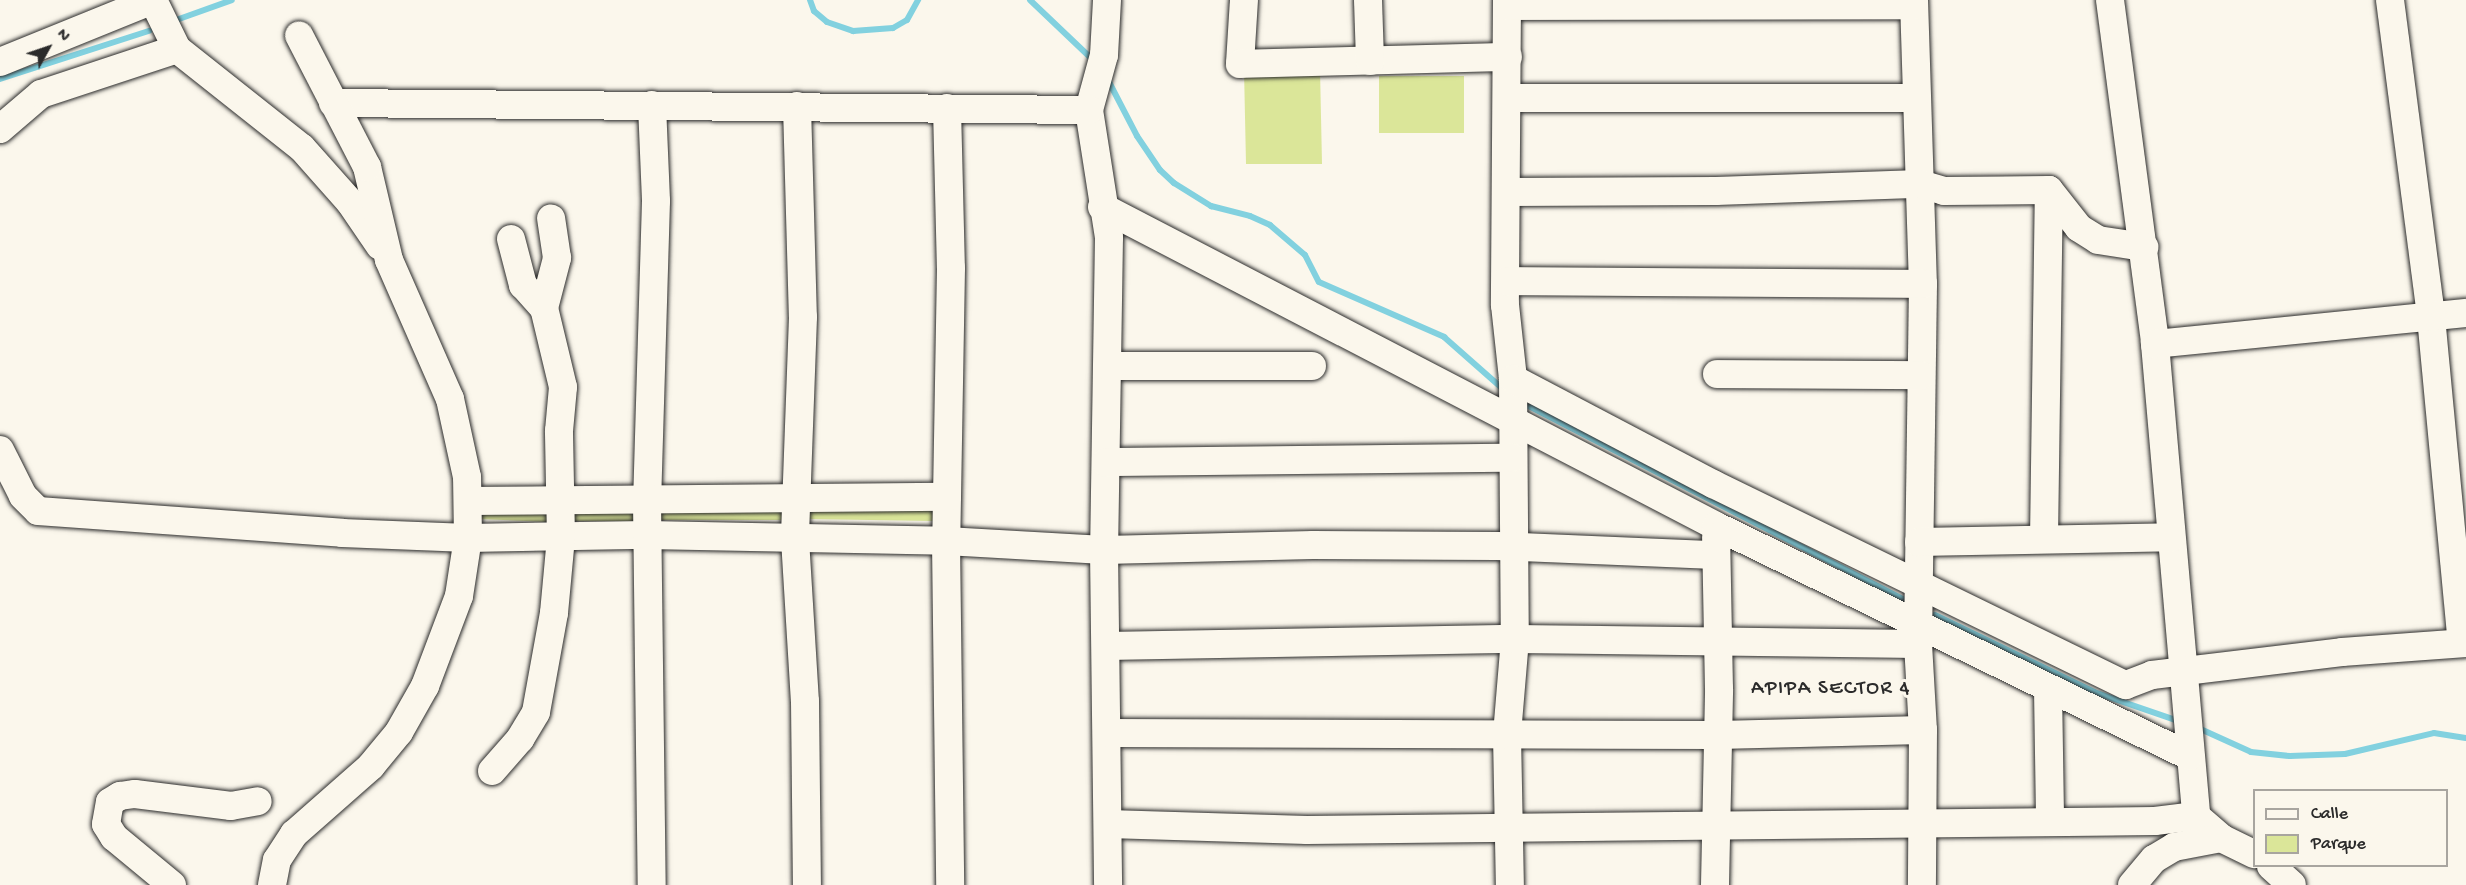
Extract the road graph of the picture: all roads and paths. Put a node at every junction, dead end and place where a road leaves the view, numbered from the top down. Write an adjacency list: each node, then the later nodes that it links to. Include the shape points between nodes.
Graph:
1 (1107, 0): 20 (street, via 1104,55)
2 (1244, 0): 12 (street, via 1240,64)
3 (1368, 0): 12 (street)
4 (2110, 0): 28 (street)
5 (2390, 0): 34 (street)
6 (1914, 2): 7 (street); 15 (street)
7 (1507, 3): 11 (street)
8 (159, 5): 10 (street); 13 (street)
9 (299, 35): 16 (street)
10 (177, 49): 21 (street, via 41,93); 29 (street, via 302,148 350,202)
11 (1508, 57): 12 (street); 14 (street)
12 (1370, 61)
13 (0, 62)
14 (1508, 98): 15 (street); 24 (street)
15 (1914, 98): 22 (street)
16 (333, 103): 17 (street); 29 (street, via 367,167)
17 (652, 105): 18 (street); 49 (street, via 656,201)
18 (797, 106): 19 (street); 46 (street, via 803,317)
19 (946, 108): 20 (street); 45 (street, via 951,268)
20 (1089, 110): 25 (street)
21 (0, 129)
22 (1920, 184): 23 (street, via 1944,191); 24 (street, via 1716,191); 31 (street)
23 (2049, 190): 28 (street, via 2079,228 2098,240); 56 (street)
24 (1508, 192): 30 (street)
25 (1102, 207): 36 (street, via 1109,237); 41 (street)
26 (551, 218): 32 (street, via 557,258)
27 (511, 239): 32 (street, via 523,285)
28 (2144, 247): 35 (street)
29 (389, 260): 47 (street, via 450,399 468,477)
30 (1507, 280): 31 (street); 40 (street, via 1505,304)
31 (1923, 284): 39 (street)
32 (544, 308): 48 (street, via 563,387)
33 (2466, 313): 34 (street)
34 (2431, 318): 35 (street); 66 (street)
35 (2155, 344): 52 (street)
36 (1108, 366): 37 (street); 44 (street)
37 (1312, 366)
38 (1717, 374): 39 (street)
39 (1921, 375): 58 (street)
40 (1513, 379): 41 (street); 62 (street, via 1713,484)
41 (1512, 422): 43 (street); 50 (street)
42 (0, 450): 53 (street, via 23,496 38,511)
43 (1513, 458): 44 (street); 59 (street)
44 (1106, 462): 60 (street)
45 (947, 497): 46 (street); 57 (street)
46 (796, 498): 49 (street); 55 (street)
47 (468, 501): 48 (street); 53 (street)
48 (560, 501): 49 (street); 54 (street)
49 (647, 502): 51 (street)
50 (1716, 526): 61 (street); 63 (street)
51 (647, 535): 54 (street); 55 (street); 88 (street)
52 (2171, 537): 56 (street); 68 (street)
53 (468, 538): 54 (street); 87 (street, via 449,628 420,696 399,732 371,766 294,834 277,860)
54 (561, 538): 75 (street, via 554,613 536,712 520,739)
55 (795, 539): 57 (street); 89 (street, via 805,701)
56 (2044, 539): 58 (street)
57 (945, 541): 60 (street); 90 (street)
58 (1919, 542): 62 (street)
59 (1514, 548): 60 (street, via 1312,545); 61 (street); 64 (street)
60 (1104, 550): 67 (street)
61 (1715, 555): 65 (street)
62 (1920, 585): 63 (street); 68 (street, via 2126,685 2152,675)
63 (1919, 634): 65 (street); 69 (street); 70 (street)
64 (1515, 639): 65 (street); 67 (street); 72 (street)
65 (1717, 642): 73 (street)
66 (2464, 643): 68 (street, via 2342,652)
67 (1106, 646): 71 (street)
68 (2183, 672): 74 (street)
69 (2048, 689): 74 (street); 79 (street)
70 (1923, 730): 73 (street); 78 (street)
71 (1108, 734): 72 (street); 80 (street)
72 (1507, 735): 73 (street); 81 (street)
73 (1718, 735): 82 (street)
74 (2189, 756): 77 (street)
75 (492, 771)
76 (258, 801): 86 (street, via 231,806 135,794 120,795 110,802 106,824 114,837)
77 (2196, 816): 79 (street, via 2155,821); 83 (street)
78 (1920, 821): 79 (street); 82 (street); 94 (street)
79 (2050, 821)
80 (1108, 824): 81 (street, via 1307,830); 91 (street)
81 (1507, 826): 82 (street); 92 (street)
82 (1716, 826): 93 (street)
83 (2221, 838): 84 (street); 95 (street, via 2174,847 2154,859)
84 (2253, 854)
85 (2272, 867): 96 (street)
86 (172, 885)
87 (272, 885)
88 (652, 885)
89 (807, 885)
90 (950, 885)
91 (1108, 885)
92 (1510, 885)
93 (1715, 885)
94 (1922, 885)
95 (2132, 885)
96 (2292, 885)

